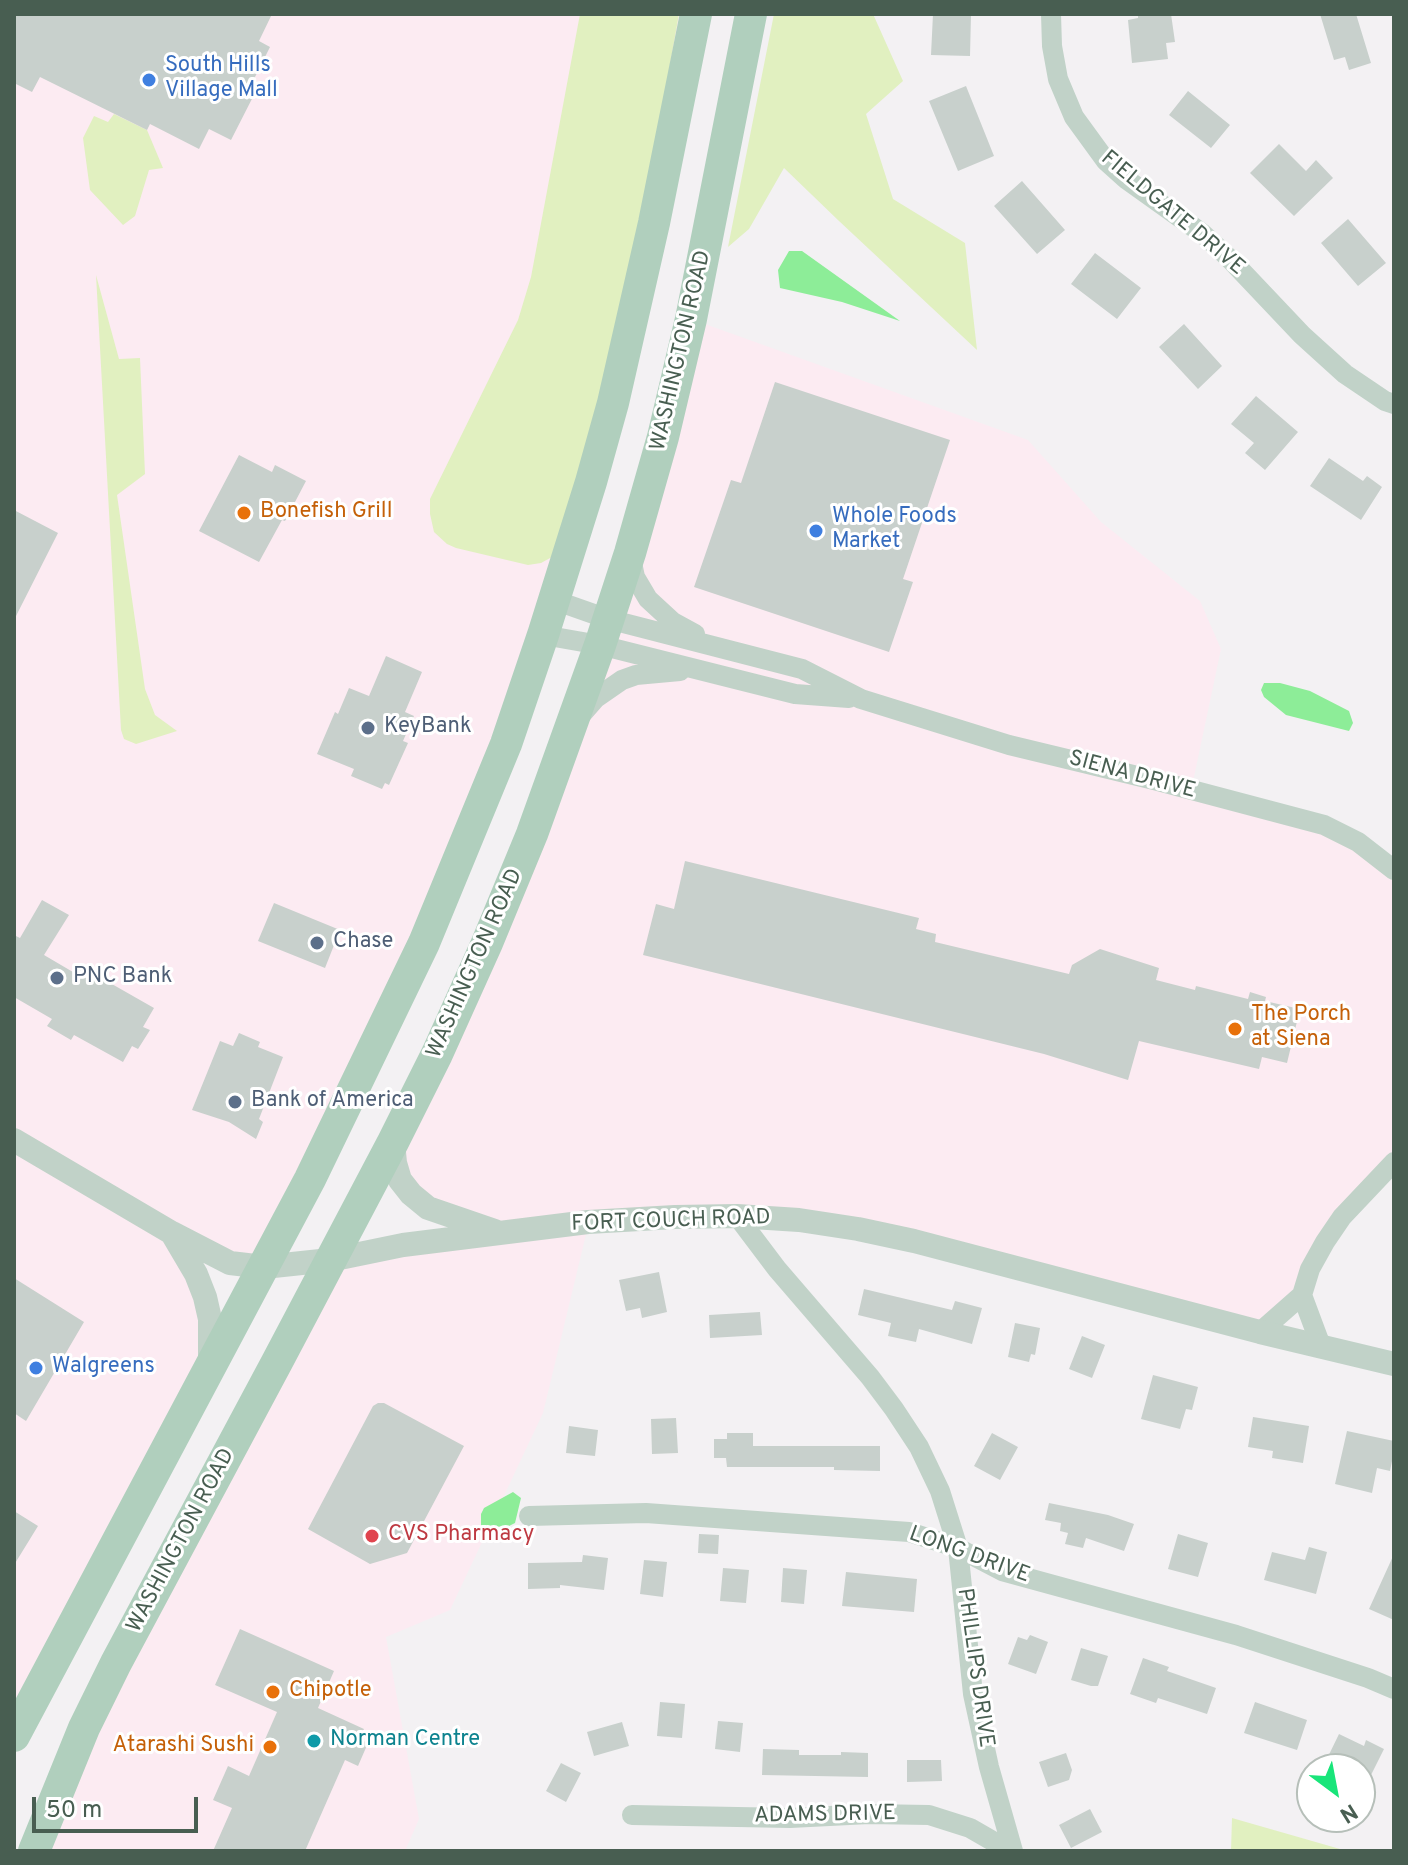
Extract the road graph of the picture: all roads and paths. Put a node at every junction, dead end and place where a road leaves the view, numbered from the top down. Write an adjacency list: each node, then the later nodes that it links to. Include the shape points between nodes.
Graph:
1 (696, 14): 6 (main road, via 613,403)
2 (751, 14): 5 (main road, WASHINGTON ROAD, via 691,319)
3 (1051, 14): 4 (street, FIELDGATE DRIVE, via 1058,79 1074,117 1106,161 1203,234 1345,374)
4 (1394, 404)
5 (630, 553): 7 (main road, WASHINGTON ROAD); 9 (street, via 635,577 648,599 673,622)
6 (554, 600): 7 (street); 8 (main road)
7 (604, 632): 8 (street, SIENA DRIVE); 9 (street, SIENA DRIVE); 10 (street, SIENA DRIVE); 12 (main road, WASHINGTON ROAD)
8 (543, 635): 21 (main road, via 506,744 424,943)
9 (719, 648): 11 (street, SIENA DRIVE, via 802,669)
10 (702, 671): 11 (street, SIENA DRIVE, via 795,694); 12 (street, via 622,680)
11 (861, 699): 13 (street, SIENA DRIVE, via 1009,745 1324,825 1358,842)
12 (574, 723): 15 (main road, WASHINGTON ROAD, via 487,943)
13 (1394, 870)
14 (14, 1140): 18 (street, FORT COUCH ROAD)
15 (393, 1142): 19 (street, via 400,1180 411,1194 428,1208); 20 (main road, WASHINGTON ROAD)
16 (1394, 1162): 22 (street, via 1342,1217 1310,1269)
17 (737, 1216): 19 (street, FORT COUCH ROAD, via 588,1222); 23 (street, FORT COUCH ROAD, via 872,1232); 28 (street, PHILLIPS DRIVE, via 894,1409 940,1491)
18 (172, 1233): 21 (street, FORT COUCH ROAD, via 230,1263); 26 (street, via 205,1297)
19 (501, 1233): 20 (street, FORT COUCH ROAD)
20 (330, 1260): 21 (street, FORT COUCH ROAD); 32 (main road, WASHINGTON ROAD, via 84,1728)
21 (264, 1267): 26 (main road)
22 (1302, 1295): 23 (street); 24 (street)
23 (1260, 1332): 24 (street, FORT COUCH ROAD)
24 (1321, 1346): 25 (street, FORT COUCH ROAD)
25 (1394, 1364)
26 (210, 1368): 30 (main road)
27 (529, 1516): 28 (street, LONG DRIVE, via 646,1513 909,1532)
28 (958, 1548): 29 (street, LONG DRIVE, via 1002,1571 1236,1635); 33 (street, PHILLIPS DRIVE, via 973,1694)
29 (1394, 1689)
30 (14, 1736)
31 (632, 1815): 33 (street, ADAMS DRIVE, via 929,1815 970,1828)
32 (34, 1851)
33 (1012, 1851)

